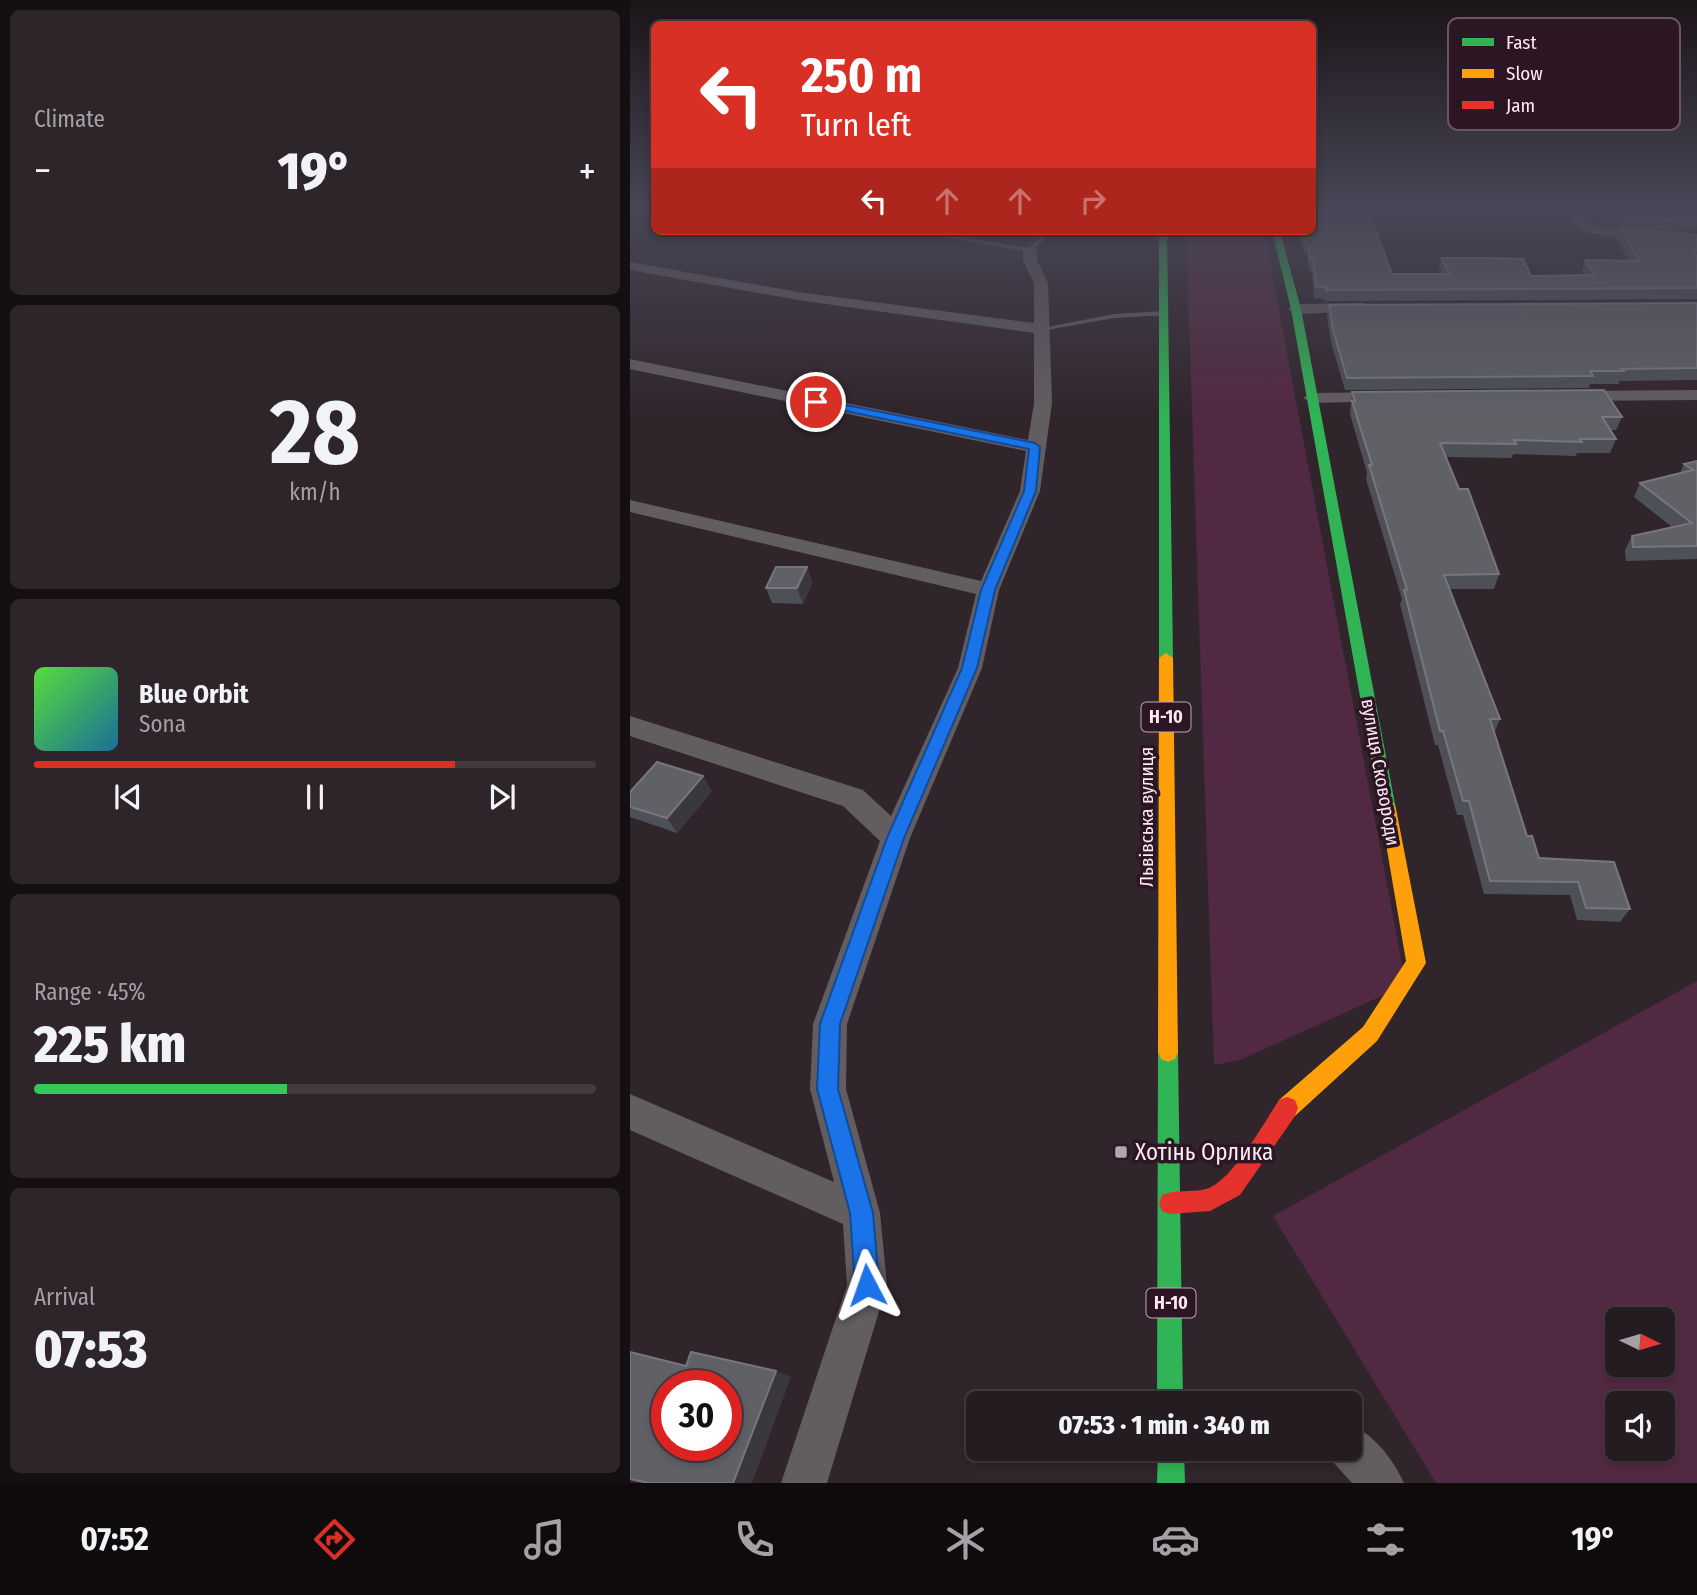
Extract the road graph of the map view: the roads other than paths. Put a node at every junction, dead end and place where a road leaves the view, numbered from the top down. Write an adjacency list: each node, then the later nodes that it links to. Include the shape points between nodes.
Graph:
1 (689, 277): 8 (street)
2 (1038, 277): 8 (street)
3 (1164, 277): 7 (main road, Львівська вулиця / Н-10)
4 (1288, 277): 6 (main road, вулиця Сковороди)
5 (1379, 308): 6 (street)
6 (1296, 309): 13 (main road, вулиця Сковороди)
7 (1165, 313): 8 (lane, via 1114,316); 20 (main road, Львівська вулиця / Н-10)
8 (1041, 329): 14 (street, via 1043,402)
9 (630, 364): 14 (street)
10 (1697, 395): 12 (street)
11 (1406, 397): 13 (street)
12 (1553, 397)
13 (1312, 398): 20 (main road, вулиця Сковороди, via 1416,963 1370,1034 1292,1101 1232,1187 1210,1200)
14 (1035, 447): 16 (street, via 1030,491)
15 (630, 506): 16 (street)
16 (988, 590): 18 (street, via 970,668)
17 (630, 726): 18 (street, via 853,798)
18 (895, 838): 21 (street, via 830,1024 828,1089)
19 (630, 1112): 21 (street)
20 (1170, 1203): 22 (main road, Львівська вулиця / Н-10)
21 (861, 1213): 25 (street, via 867,1285)
22 (1170, 1391)
23 (1171, 1461): 26 (main road)
24 (1362, 1461): 27 (street)
25 (804, 1483)
26 (1171, 1483)
27 (1381, 1483)

